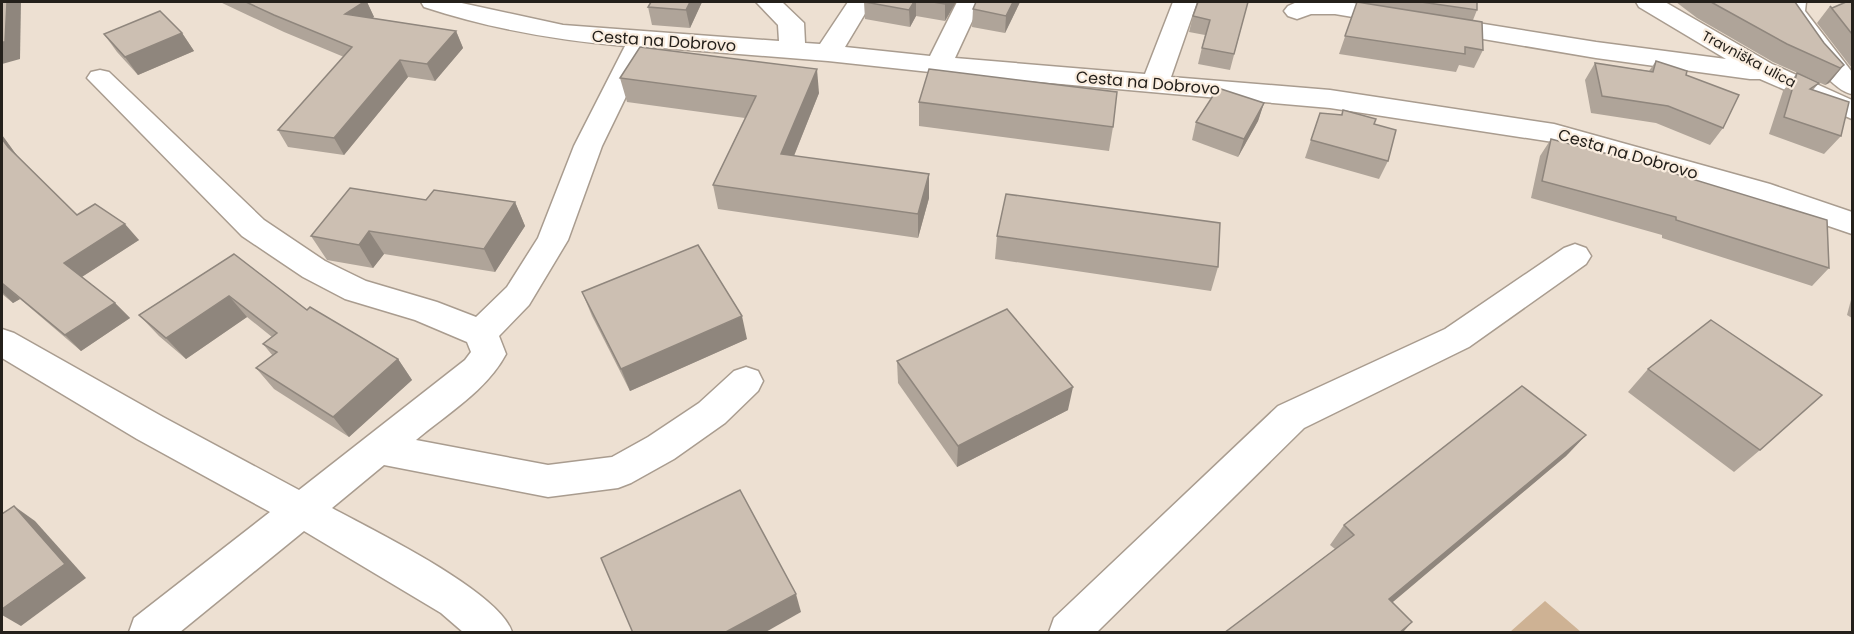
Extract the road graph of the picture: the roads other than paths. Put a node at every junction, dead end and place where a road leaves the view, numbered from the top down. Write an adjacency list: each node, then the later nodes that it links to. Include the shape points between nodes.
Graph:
1 (433, 2): 9 (street, Cesta na Dobrovo, via 563,33)
2 (768, 2): 10 (street, via 791,23)
3 (860, 2): 11 (street)
4 (969, 2): 12 (street)
5 (1185, 2): 15 (street)
6 (1648, 2): 13 (street, Travniška ulica)
7 (1794, 2): 16 (street, via 1792,11 1836,71)
8 (1298, 11): 13 (street, via 1307,6 1335,7 1596,50)
9 (642, 39): 10 (street, Cesta na Dobrovo); 20 (street, via 588,146 554,240 518,297)
10 (792, 51): 11 (street, Cesta na Dobrovo)
11 (828, 53): 12 (street, Cesta na Dobrovo)
12 (939, 65): 15 (street, Cesta na Dobrovo)
13 (1763, 70): 17 (street, Travniška ulica)
14 (100, 78): 20 (street, via 253,228 314,269 356,290)
15 (1155, 83): 18 (street, Cesta na Dobrovo, via 1330,99 1554,133 1759,190)
16 (1852, 86)
17 (1852, 110)
18 (1852, 223)
19 (1575, 256): 27 (street, via 1457,338 1291,417)
20 (481, 333): 23 (street, via 489,354 477,370)
21 (2, 342): 24 (street)
22 (746, 381): 23 (street, via 712,413 618,472 548,482)
23 (380, 449): 24 (street)
24 (303, 511): 25 (street); 26 (street, via 455,599)
25 (149, 633)
26 (492, 633)
27 (1069, 633)

